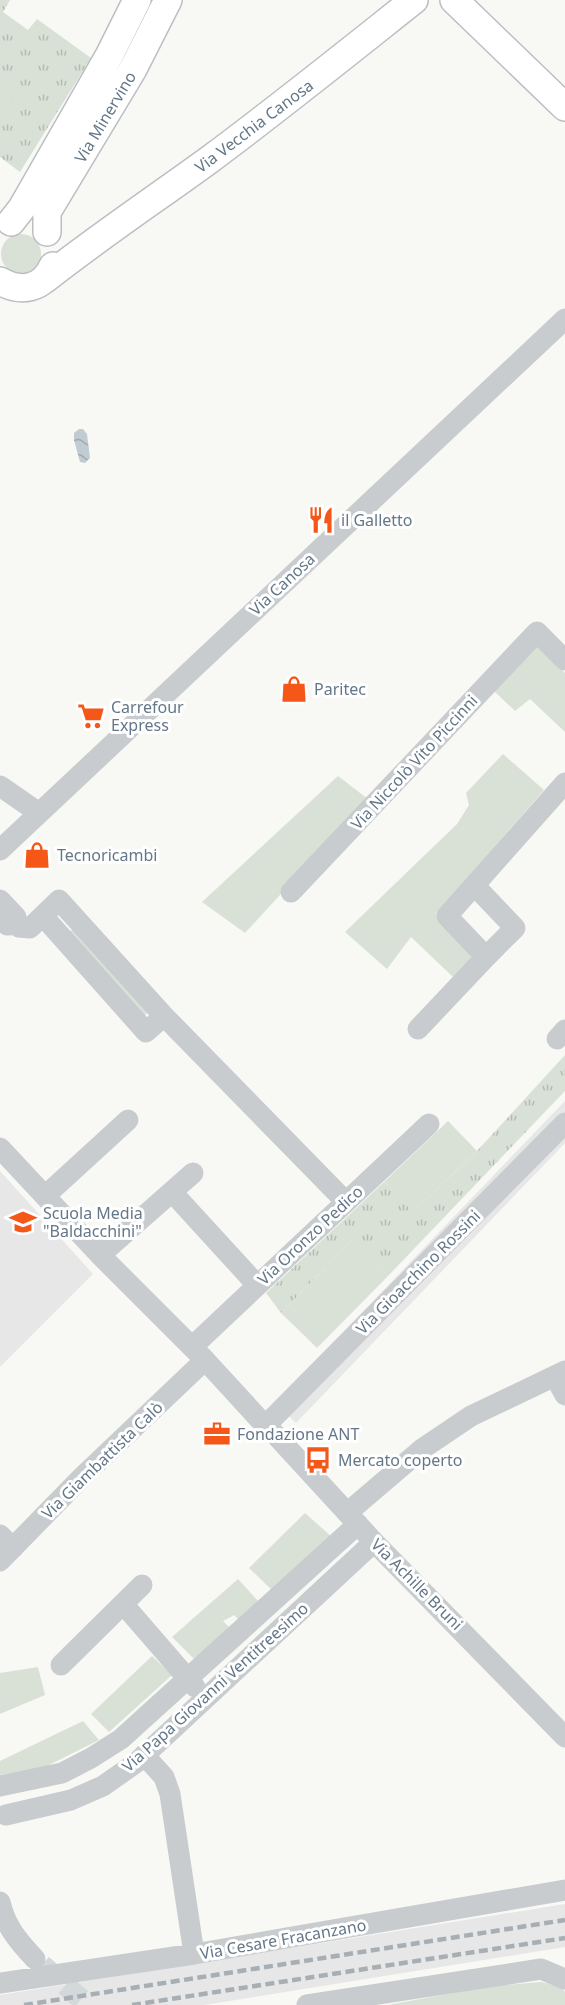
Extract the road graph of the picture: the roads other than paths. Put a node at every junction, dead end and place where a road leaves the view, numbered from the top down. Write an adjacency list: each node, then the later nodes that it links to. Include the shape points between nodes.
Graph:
1 (137, 0): 6 (main road, Via Minervino, via 22,208)
2 (168, 0): 7 (main road, Via Minervino, via 134,69 47,212)
3 (414, 0): 8 (main road, Via Vecchia Canosa, via 306,88)
4 (454, 0): 5 (main road)
5 (565, 106)
6 (5, 225): 7 (main road, via 30,222)
7 (51, 238): 8 (main road, via 71,249); 9 (main road, Via Minervino, via 56,254 54,264)
8 (89, 244): 9 (main road, Via Vecchia Canosa)
9 (16, 286)
10 (565, 319): 14 (street, Via Canosa)
11 (565, 660): 17 (street, Via Niccolò Vito Piccinni, via 537,632)
12 (565, 783): 16 (street)
13 (0, 786): 14 (street)
14 (39, 813): 15 (street, Via Canosa)
15 (0, 850)
16 (475, 886): 21 (street, via 447,916); 21 (street, via 515,928)
17 (291, 892)
18 (0, 900): 20 (street, via 16,917)
19 (43, 916): 20 (street, via 30,928); 22 (street, via 59,900); 22 (street, via 146,1032)
20 (8, 921)
21 (486, 957): 23 (street)
22 (164, 1016): 31 (street)
23 (418, 1029)
24 (128, 1120): 30 (street)
25 (565, 1123): 36 (street, Via Gioacchino Rossini)
26 (429, 1124): 31 (street, Via Oronzo Pedico)
27 (0, 1148): 30 (street, Via Achille Bruni)
28 (192, 1173): 29 (street)
29 (172, 1192): 32 (street); 33 (street)
30 (45, 1196): 32 (street, Via Achille Bruni)
31 (346, 1202): 33 (street, Via Oronzo Pedico)
32 (100, 1255): 34 (street, Via Achille Bruni)
33 (257, 1285): 34 (street, Via Oronzo Pedico)
34 (199, 1354): 36 (street, Via Achille Bruni); 39 (street, Via Giambattista Calò, via 81,1478)
35 (562, 1381): 37 (street, Via Papa Giovanni Ventitreesimo, via 471,1416 422,1449)
36 (268, 1423): 37 (street, Via Achille Bruni)
37 (352, 1518): 38 (street, Via Achille Bruni); 43 (street, Via Papa Giovanni Ventitreesimo)
38 (374, 1542): 44 (street, Via Papa Giovanni Ventitreesimo); 45 (street, Via Achille Bruni)
39 (4, 1548)
40 (142, 1585): 41 (street)
41 (124, 1605): 42 (street); 43 (street)
42 (61, 1665)
43 (187, 1678): 44 (street); 47 (street, Via Papa Giovanni Ventitreesimo, via 121,1739 91,1758 62,1773)
44 (206, 1698): 46 (street, Via Papa Giovanni Ventitreesimo)
45 (565, 1737)
46 (144, 1755): 48 (street, Via Papa Giovanni Ventitreesimo, via 103,1786); 51 (street, via 164,1777 170,1794)
47 (0, 1786): 48 (street, via 7,1800)
48 (3, 1820)
49 (565, 1890): 51 (street, Via Cesare Fracanzano)
50 (0, 1902): 52 (street, via 16,1939)
51 (194, 1954): 54 (street, Via Cesare Fracanzano)
52 (35, 1959)
53 (565, 1979): 55 (street, via 540,1969)
54 (0, 1983)
55 (307, 2005)

